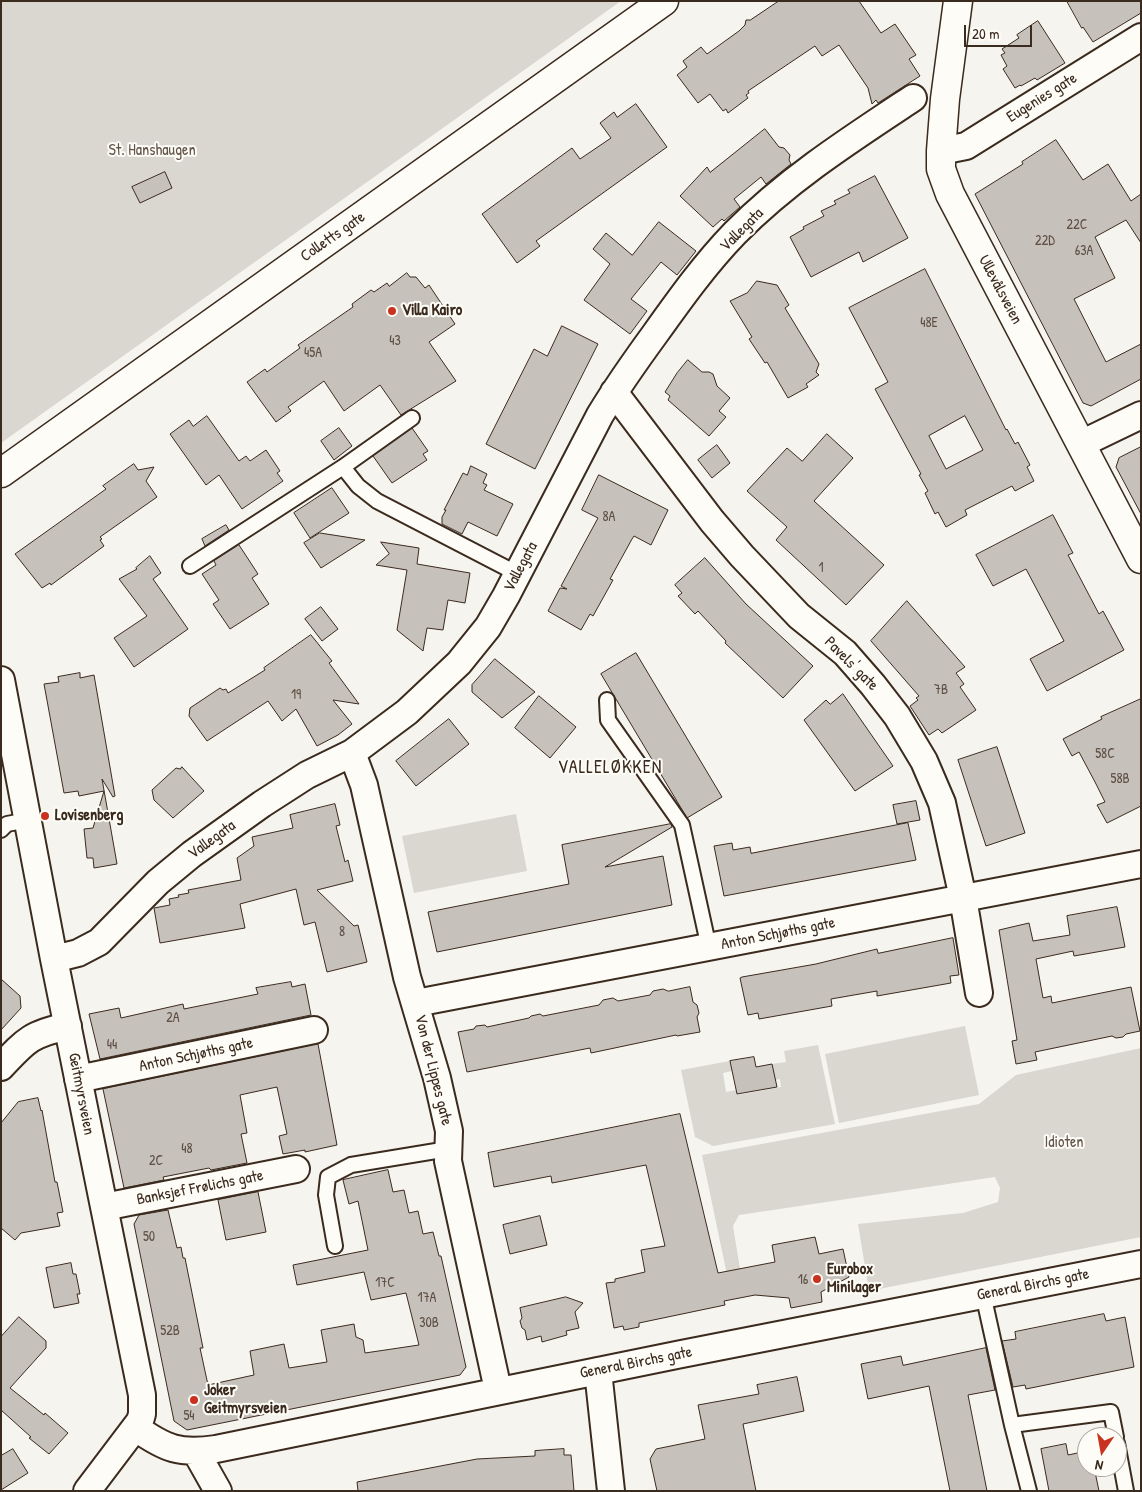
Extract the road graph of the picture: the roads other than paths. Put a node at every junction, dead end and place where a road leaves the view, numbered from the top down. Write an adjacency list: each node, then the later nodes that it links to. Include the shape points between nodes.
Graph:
1 (664, 1): 11 (main road, Colletts gate)
2 (958, 1): 5 (main road, Ullevålsveien)
3 (1141, 37): 5 (street, Eugenies gate, via 966,146)
4 (913, 98): 6 (street, Vallegata, via 838,147 735,233 699,275)
5 (941, 151): 9 (main road, Ullevålsveien, via 941,169 950,194)
6 (614, 392): 14 (street, Vallegata); 21 (street, Pavels' gate, via 712,521 799,616 845,653 896,716 924,761 942,803)
7 (1141, 415): 9 (street)
8 (412, 418): 10 (lane)
9 (1081, 444): 12 (main road, Ullevålsveien)
10 (343, 467): 13 (lane); 14 (lane, via 376,501)
11 (1, 473)
12 (1141, 559)
13 (190, 566)
14 (518, 574): 17 (street, Vallegata, via 488,627 459,663 407,712)
15 (1, 680): 18 (street, Geitmyrsveien)
16 (607, 700): 22 (lane, via 608,720 682,825)
17 (352, 753): 23 (street, Vallegata, via 307,775 192,854 158,882 99,942 78,953); 25 (street, Von der Lippes gate, via 364,785 407,977)
18 (28, 820): 19 (lane, via 7,824); 23 (street, Geitmyrsveien)
19 (1, 830)
20 (1141, 864): 21 (street, Anton Schjøths gate)
21 (963, 898): 22 (street, Anton Schjøths gate); 24 (street, Pavels' gate)
22 (709, 948): 25 (street, Anton Schjøths gate)
23 (54, 959): 26 (street, Geitmyrsveien)
24 (979, 993)
25 (416, 1003): 30 (street, Von der Lippes gate, via 438,1078 449,1131)
26 (68, 1026): 28 (street, via 37,1034 24,1042); 29 (street, Geitmyrsveien)
27 (314, 1030): 29 (street, Anton Schjøths gate)
28 (1, 1067)
29 (78, 1079): 32 (street, Geitmyrsveien)
30 (448, 1149): 33 (lane, via 351,1165 328,1177 326,1195); 37 (street, Von der Lippes gate, via 448,1162)
31 (296, 1169): 32 (street, Banksjef Frølichs gate)
32 (104, 1207): 40 (street, Geitmyrsveien, via 142,1395 142,1414)
33 (335, 1246)
34 (1141, 1264): 35 (street, General Birchs gate)
35 (983, 1294): 36 (street, General Birchs gate); 38 (lane)
36 (598, 1371): 37 (street, General Birchs gate); 45 (street)
37 (498, 1390): 41 (street, General Birchs gate)
38 (1012, 1425): 39 (lane, via 1111,1412); 46 (lane)
39 (1114, 1427)
40 (136, 1428): 41 (street, General Birchs gate, via 151,1439 175,1449); 43 (street, Geitmyrsveien)
41 (196, 1452): 44 (street)
42 (1123, 1477): 47 (lane)
43 (87, 1491)
44 (218, 1491)
45 (611, 1491)
46 (1028, 1491)
47 (1126, 1491)

